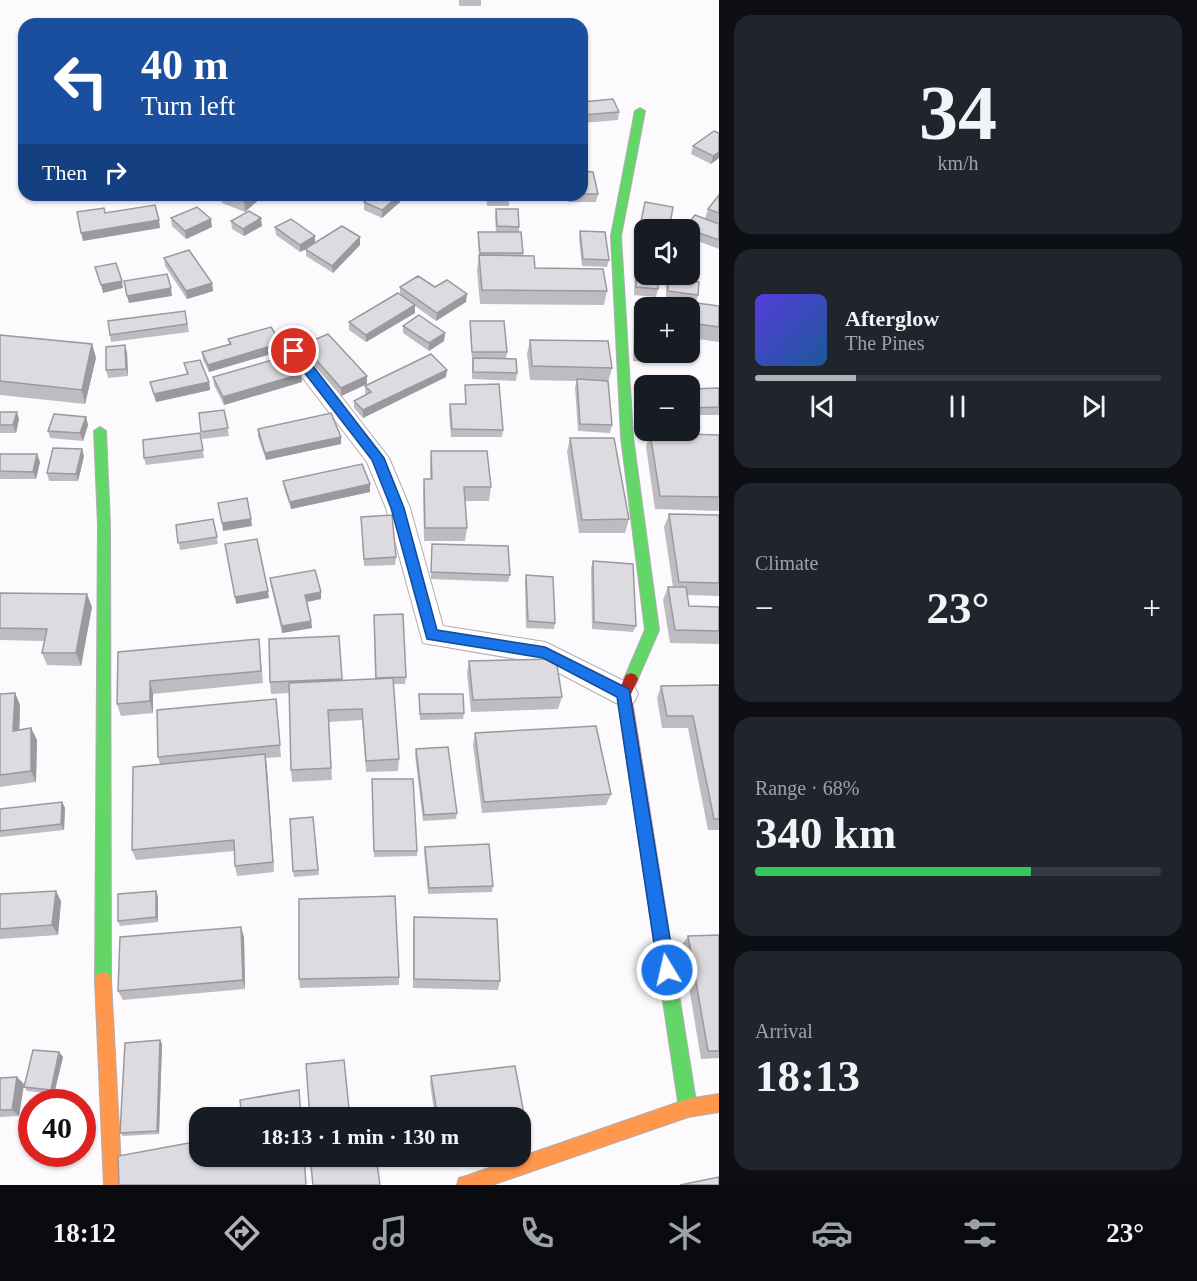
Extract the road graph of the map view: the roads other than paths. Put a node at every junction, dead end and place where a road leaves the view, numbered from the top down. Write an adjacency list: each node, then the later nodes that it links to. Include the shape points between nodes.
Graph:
1 (640, 111): 4 (street, via 616,236 627,437 652,630)
2 (294, 351): 4 (lane, via 377,458 398,508 432,635 545,653)
3 (100, 431): 7 (street, via 104,525 103,973)
4 (624, 694): 6 (street)
5 (718, 1103): 6 (street)
6 (688, 1108): 8 (street)
7 (113, 1185)
8 (466, 1185)

